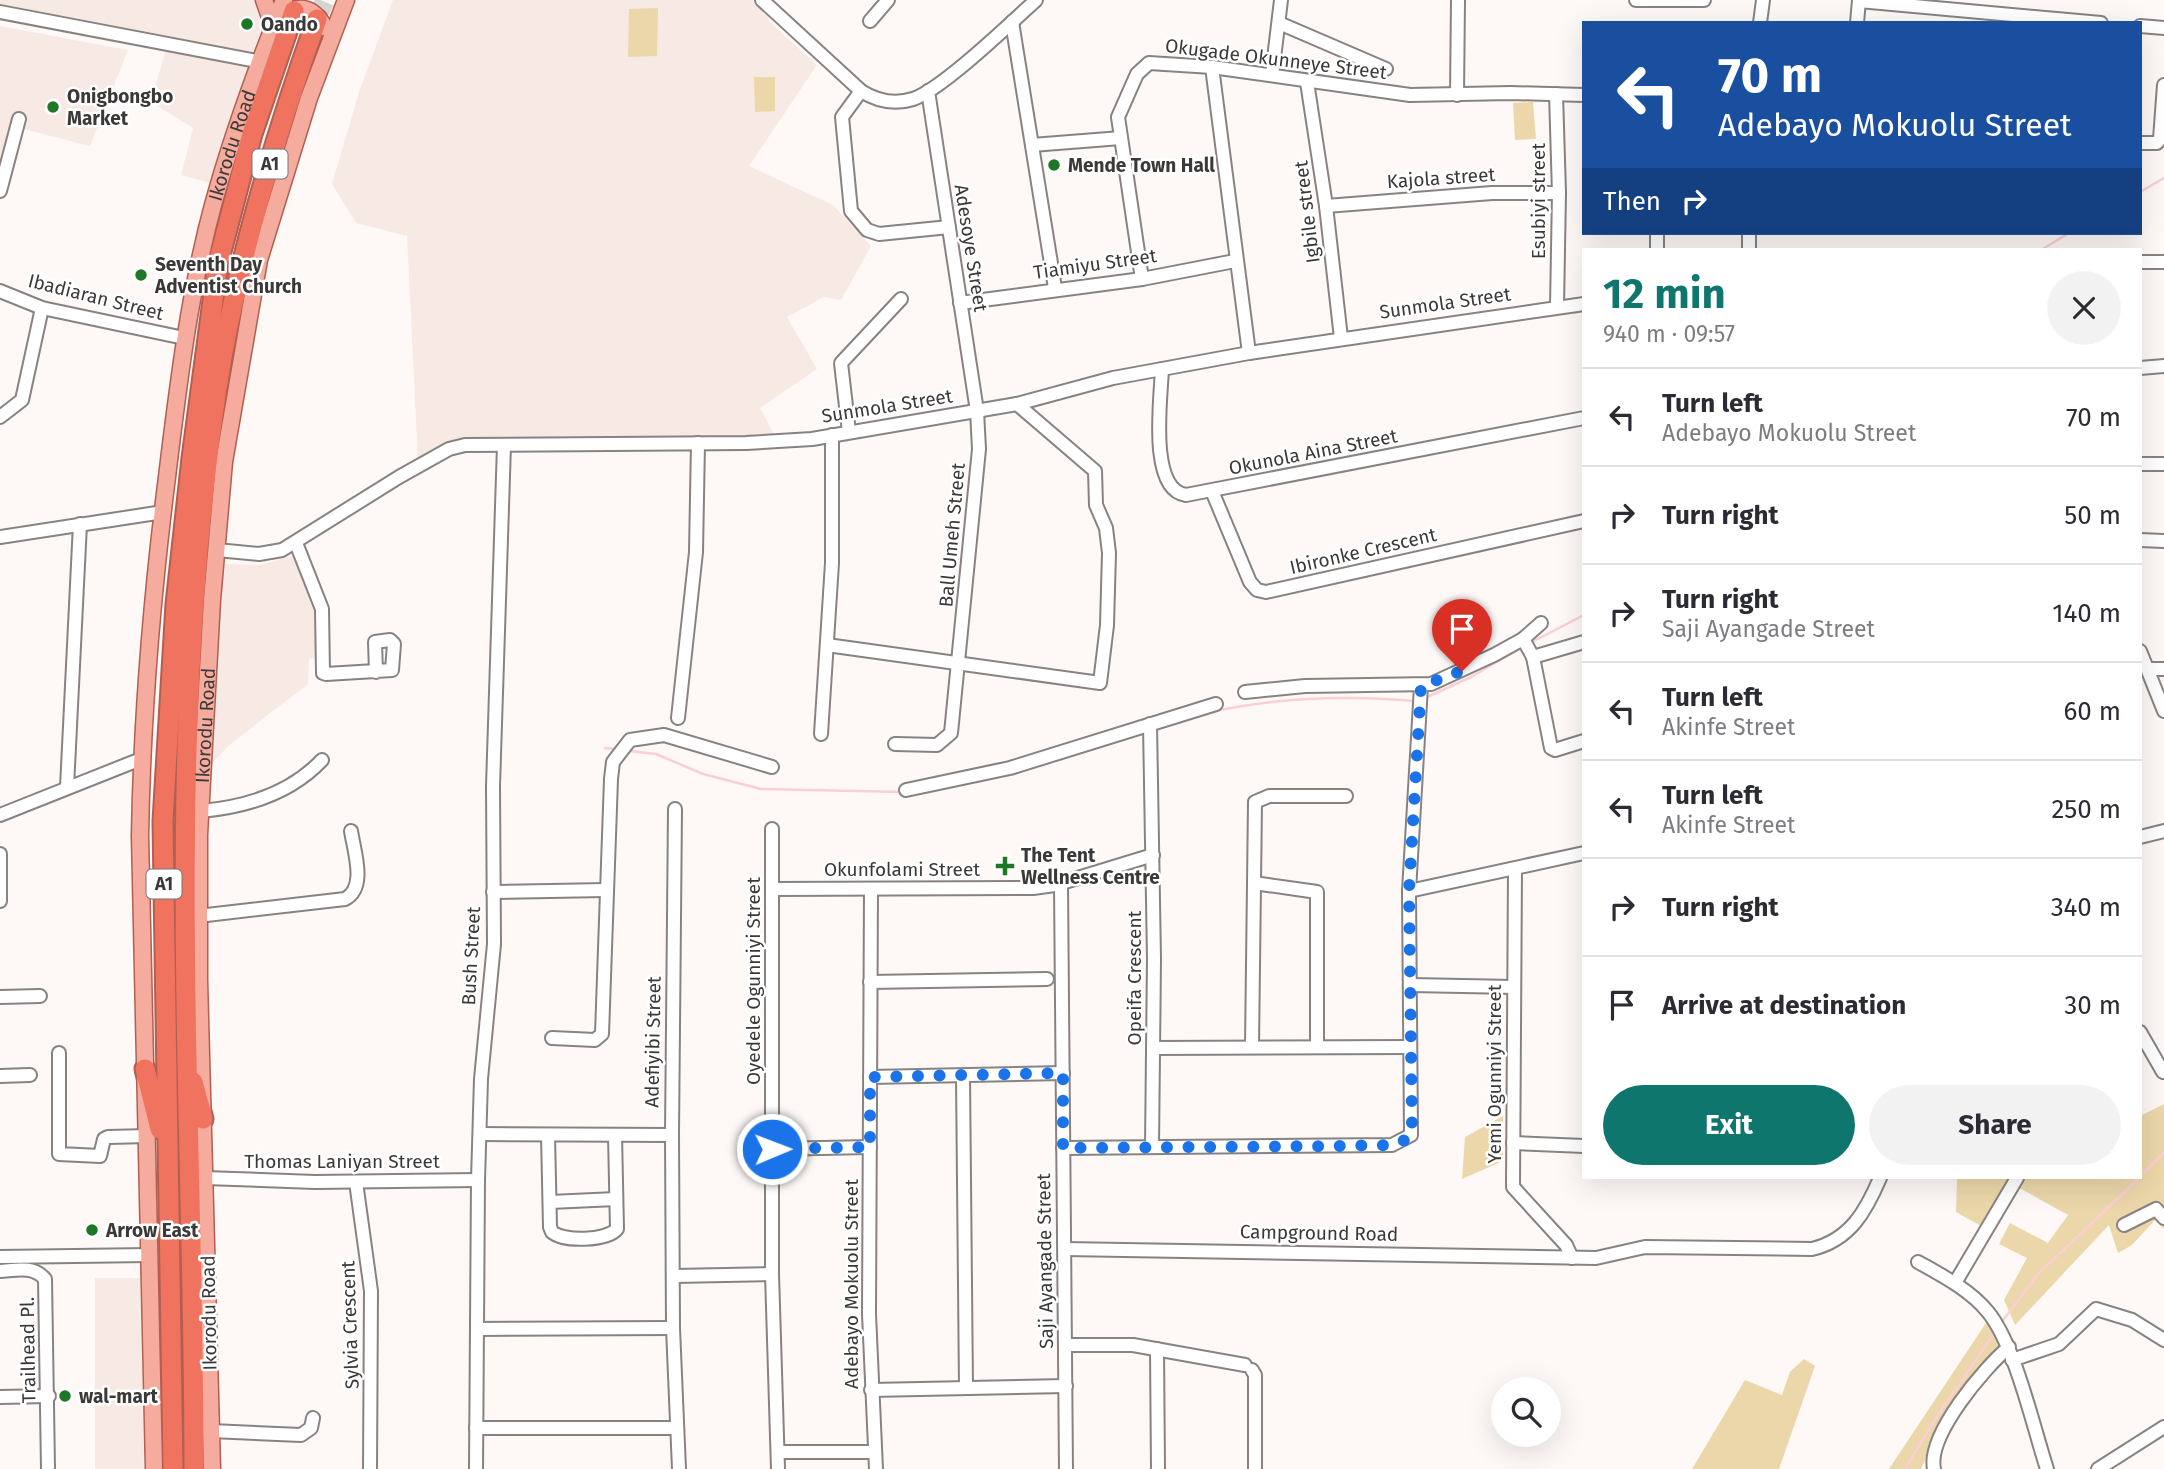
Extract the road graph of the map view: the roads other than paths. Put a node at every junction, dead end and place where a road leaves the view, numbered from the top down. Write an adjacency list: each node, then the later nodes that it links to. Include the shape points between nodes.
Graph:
1 (264, 0): 21 (main road)
2 (762, 0): 31 (street)
3 (888, 0): 15 (street)
4 (1036, 0): 19 (street)
5 (1281, 0): 20 (street)
6 (1458, 0): 34 (street)
7 (1636, 0): 8 (street)
8 (1704, 0)
9 (1763, 0): 16 (street)
10 (1859, 0): 17 (street); 18 (street)
11 (344, 1): 24 (main road, Ikorodu Road)
12 (289, 6): 21 (main road, Ikorodu Road); 157 (highway, Ikorodu Road / A1, via 218,264 189,479 163,821)
13 (0, 12): 25 (street)
14 (317, 19): 137 (highway, Ikorodu Road / A1, via 253,221 217,387 189,659 183,819)
15 (870, 21)
16 (1760, 21)
17 (1857, 21)
18 (2080, 21)
19 (1012, 22): 32 (street); 39 (street)
20 (1279, 23): 27 (street); 28 (street)
21 (273, 26): 24 (main road, via 287,11 305,9 321,22); 25 (main road, Ikorodu Road)
22 (2142, 26): 23 (street)
23 (2164, 28)
24 (329, 40): 79 (main road, Ikorodu Road, via 259,260 233,401)
25 (262, 62): 55 (main road, Ikorodu Road, via 213,207)
26 (1212, 67): 28 (street, Okugade Okunneye Street); 37 (street, Okugade Okunneye Street, via 1159,62 1142,67 1121,105); 44 (street)
27 (1386, 69)
28 (1272, 75): 29 (street, Okugade Okunneye Street)
29 (1307, 82): 34 (street, Okugade Okunneye Street, via 1410,96); 42 (street, Igbile street)
30 (2164, 85): 38 (street, via 2160,139)
31 (861, 91): 32 (street, via 872,98 899,102); 43 (street, via 842,117 851,211 867,230 879,234)
32 (928, 91): 43 (street, Adesoye Street)
33 (1556, 94): 34 (street, Okugade Okunneye Street); 35 (street, Okugade Okunneye Street); 41 (street, Esubiyi street)
34 (1457, 95)
35 (1582, 95)
36 (19, 120): 40 (street)
37 (1121, 138): 39 (street); 47 (street, Okugade Okunneye Street)
38 (2142, 144)
39 (1032, 145): 48 (street)
40 (0, 191)
41 (1559, 193): 42 (street, Kajola street, via 1492,193); 53 (street, Esubiyi street)
42 (1326, 206): 56 (street, Igbile street)
43 (949, 227): 51 (street, Adesoye Street)
44 (1235, 261): 47 (street, Tiamiyu Street); 57 (street)
45 (2142, 262): 46 (street)
46 (2164, 262)
47 (1142, 279): 48 (street, Tiamiyu Street)
48 (1055, 288): 51 (street, Tiamiyu Street)
49 (0, 291): 54 (street, Ibadiaran Street)
50 (901, 299): 65 (street, via 841,363)
51 (960, 303): 62 (street, Adesoye Street)
52 (1582, 303): 53 (street, Sunmola Street)
53 (1557, 307): 56 (street, Sunmola Street)
54 (42, 308): 55 (street, Ibadiaran Street); 63 (street, via 22,400)
55 (184, 338): 72 (main road, Ikorodu Road)
56 (1341, 338): 57 (street, Sunmola Street)
57 (1249, 353): 60 (street, Sunmola Street)
58 (2164, 366): 59 (street)
59 (2142, 368)
60 (1162, 369): 61 (street, Sunmola Street, via 1071,387); 71 (street, Okunola Aina Street, via 1159,435 1164,480 1178,494)
61 (1017, 404): 62 (street, Sunmola Street); 85 (street, via 1095,471 1096,505 1106,528 1109,553 1101,680 1094,684)
62 (977, 411): 65 (street, Sunmola Street); 85 (street, Ball Umeh Street, via 979,449)
63 (0, 416)
64 (1582, 418): 71 (street, Okunola Aina Street)
65 (849, 432): 66 (street, Sunmola Street)
66 (832, 435): 67 (street, Sunmola Street, via 783,442); 82 (street, via 834,523)
67 (698, 443): 68 (street, Sunmola Street); 93 (street, via 695,552)
68 (504, 445): 78 (street, Sunmola Street, via 449,449); 121 (street, Bush Street)
69 (2142, 464): 70 (street)
70 (2164, 464)
71 (1212, 491): 73 (street, Ibironke Crescent, via 1250,582 1256,590 1266,592)
72 (163, 512): 74 (street); 98 (main road, Ikorodu Road)
73 (1582, 521)
74 (80, 524): 75 (street); 101 (street)
75 (0, 537)
76 (2142, 540): 77 (street)
77 (2164, 541)
78 (296, 543): 79 (street, Sunmola Street, via 273,553); 88 (street, via 322,608 323,673)
79 (217, 550): 105 (main road, Ikorodu Road)
80 (1541, 623): 83 (street)
81 (1582, 642): 83 (street)
82 (827, 645): 85 (street); 95 (street)
83 (1527, 647): 90 (street, via 1462,671); 96 (street, via 1551,748)
84 (2142, 655): 86 (street)
85 (960, 664): 97 (street, Ball Umeh Street, via 946,741 925,746)
86 (2149, 669): 87 (street); 92 (street)
87 (2164, 669)
88 (376, 672)
89 (1245, 692): 90 (street, via 1305,686)
90 (1421, 693): 120 (street)
91 (1216, 704): 94 (street)
92 (2164, 711)
93 (678, 718)
94 (1150, 727): 102 (street, via 1010,768); 113 (street, Opeifa Crescent)
95 (821, 734)
96 (1582, 742)
97 (895, 744)
98 (141, 759): 101 (street); 138 (main road, Ikorodu Road)
99 (322, 760): 105 (street, via 281,790 231,807)
100 (772, 767): 119 (street, via 664,735 630,740 613,762)
101 (67, 787): 106 (street)
102 (906, 790)
103 (1346, 796): 115 (street, via 1269,796 1255,802)
104 (675, 809): 149 (street, Adefiyibi Street)
105 (201, 811): 123 (main road, Ikorodu Road)
106 (0, 815)
107 (772, 829): 117 (street, Oyedele Ogunniyi Street)
108 (351, 831): 123 (street, via 358,886 345,899)
109 (2164, 831): 110 (street)
110 (2142, 836)
111 (1582, 853): 114 (street)
112 (0, 854): 122 (street)
113 (1153, 855): 116 (street, Okunfolami Street); 135 (street, Opeifa Crescent)
114 (1515, 870): 120 (street); 127 (street, Yemi Ogunniyi Street)
115 (1254, 883): 132 (street); 133 (street, via 1317,892)
116 (1060, 884): 118 (street, Okunfolami Street); 140 (street, Saji Ayangade Street)
117 (772, 889): 118 (street, Okunfolami Street); 156 (street, Oyedele Ogunniyi Street)
118 (871, 889): 125 (street, Adebayo Mokuolu Street)
119 (607, 890): 121 (street); 131 (street, via 602,1034 595,1040)
120 (1409, 891): 126 (street)
121 (493, 892): 146 (street, Bush Street, via 493,968 481,1079)
122 (0, 901)
123 (198, 916): 145 (main road, Ikorodu Road)
124 (1047, 979): 125 (street)
125 (870, 982): 144 (street, Adebayo Mokuolu Street)
126 (1411, 985): 127 (street); 134 (street)
127 (1514, 987): 151 (street, Yemi Ogunniyi Street)
128 (40, 996): 129 (street)
129 (0, 997)
130 (2142, 1035): 139 (street)
131 (552, 1038)
132 (1252, 1046): 133 (street); 135 (street)
133 (1317, 1047): 134 (street)
134 (1410, 1047): 154 (street, via 1412,1126 1411,1135 1401,1143)
135 (1154, 1048): 154 (street, Opeifa Crescent)
136 (59, 1053): 150 (street, via 61,1156 100,1156 108,1137)
137 (185, 1054): 145 (highway); 197 (highway, Ikorodu Road / A1)
138 (145, 1069): 150 (main road, Ikorodu Road); 157 (highway)
139 (2163, 1072)
140 (1063, 1073): 143 (street); 155 (street, Saji Ayangade Street)
141 (30, 1075): 142 (street)
142 (0, 1076)
143 (963, 1076): 144 (street); 183 (street)
144 (870, 1077): 153 (street, Adebayo Mokuolu Street)
145 (203, 1119): 158 (main road, Ikorodu Road)
146 (481, 1134): 147 (street); 161 (street, Bush Street)
147 (548, 1135): 148 (street); 164 (street)
148 (615, 1135): 149 (street); 163 (street)
149 (672, 1135): 174 (street, Adefiyibi Street)
150 (148, 1136): 168 (main road, Ikorodu Road)
151 (1513, 1143): 152 (street); 170 (street, Yemi Ogunniyi Street, via 1513,1187 1566,1245)
152 (1582, 1146)
153 (870, 1147): 156 (street); 184 (street, Adebayo Mokuolu Street)
154 (1152, 1147): 155 (street)
155 (1063, 1148): 167 (street, Saji Ayangade Street)
156 (772, 1149): 173 (street, Oyedele Ogunniyi Street)
157 (168, 1160): 196 (highway, Ikorodu Road / A1)
158 (205, 1178): 162 (street, Thomas Laniyan Street); 191 (main road, Ikorodu Road)
159 (1880, 1179): 170 (street, Campground Road, via 1866,1209 1850,1229 1822,1246 1645,1247 1597,1258)
160 (2016, 1179): 175 (street)
161 (478, 1180): 162 (street, Thomas Laniyan Street); 177 (street, Bush Street)
162 (356, 1182): 199 (street, Sylvia Crescent, via 371,1291)
163 (616, 1199): 164 (street); 164 (street, via 614,1233 563,1238 552,1232)
164 (550, 1202)
165 (2164, 1218): 166 (street, via 2150,1209)
166 (2124, 1225)
167 (1065, 1249): 170 (street, Campground Road); 179 (street, Saji Ayangade Street)
168 (149, 1255): 169 (street); 195 (main road, Ikorodu Road)
169 (0, 1257)
170 (1572, 1258)
171 (1918, 1262): 175 (street)
172 (0, 1271): 185 (street, Trailhead Pl., via 28,1269 45,1279)
173 (772, 1274): 174 (street); 192 (street, Oyedele Ogunniyi Street)
174 (674, 1276): 176 (street, Adefiyibi Street)
175 (1955, 1283): 181 (street, via 1986,1311)
176 (673, 1328): 177 (street); 190 (street, Adefiyibi Street)
177 (477, 1329): 189 (street, Bush Street)
178 (2164, 1339): 181 (street, via 2132,1320 2096,1309 2059,1344)
179 (1066, 1345): 180 (street); 182 (street, Saji Ayangade Street)
180 (1157, 1349): 205 (street); 206 (street, via 1248,1368 1255,1375)
181 (2010, 1351): 207 (street, via 1982,1372 1941,1434); 208 (street)
182 (1066, 1386): 183 (street); 204 (street, Saji Ayangade Street)
183 (966, 1388): 184 (street)
184 (871, 1390): 193 (street, Adebayo Mokuolu Street)
185 (49, 1396): 186 (street); 194 (street, Trailhead Pl.)
186 (0, 1397)
187 (313, 1418): 191 (street, via 311,1427 301,1435)
188 (2164, 1427): 209 (street)
189 (476, 1428): 190 (street); 200 (street, Bush Street)
190 (676, 1428): 201 (street, Adefiyibi Street)
191 (211, 1431): 198 (main road, Ikorodu Road)
192 (778, 1452): 193 (street); 202 (street, Oyedele Ogunniyi Street)
193 (875, 1452): 203 (street, Adebayo Mokuolu Street)
194 (48, 1469)
195 (154, 1469)
196 (173, 1469)
197 (194, 1469)
198 (212, 1469)
199 (370, 1469)
200 (476, 1469)
201 (679, 1469)
202 (778, 1469)
203 (876, 1469)
204 (1066, 1469)
205 (1158, 1469)
206 (1255, 1469)
207 (1934, 1469)
208 (2048, 1469)
209 (2098, 1469)

